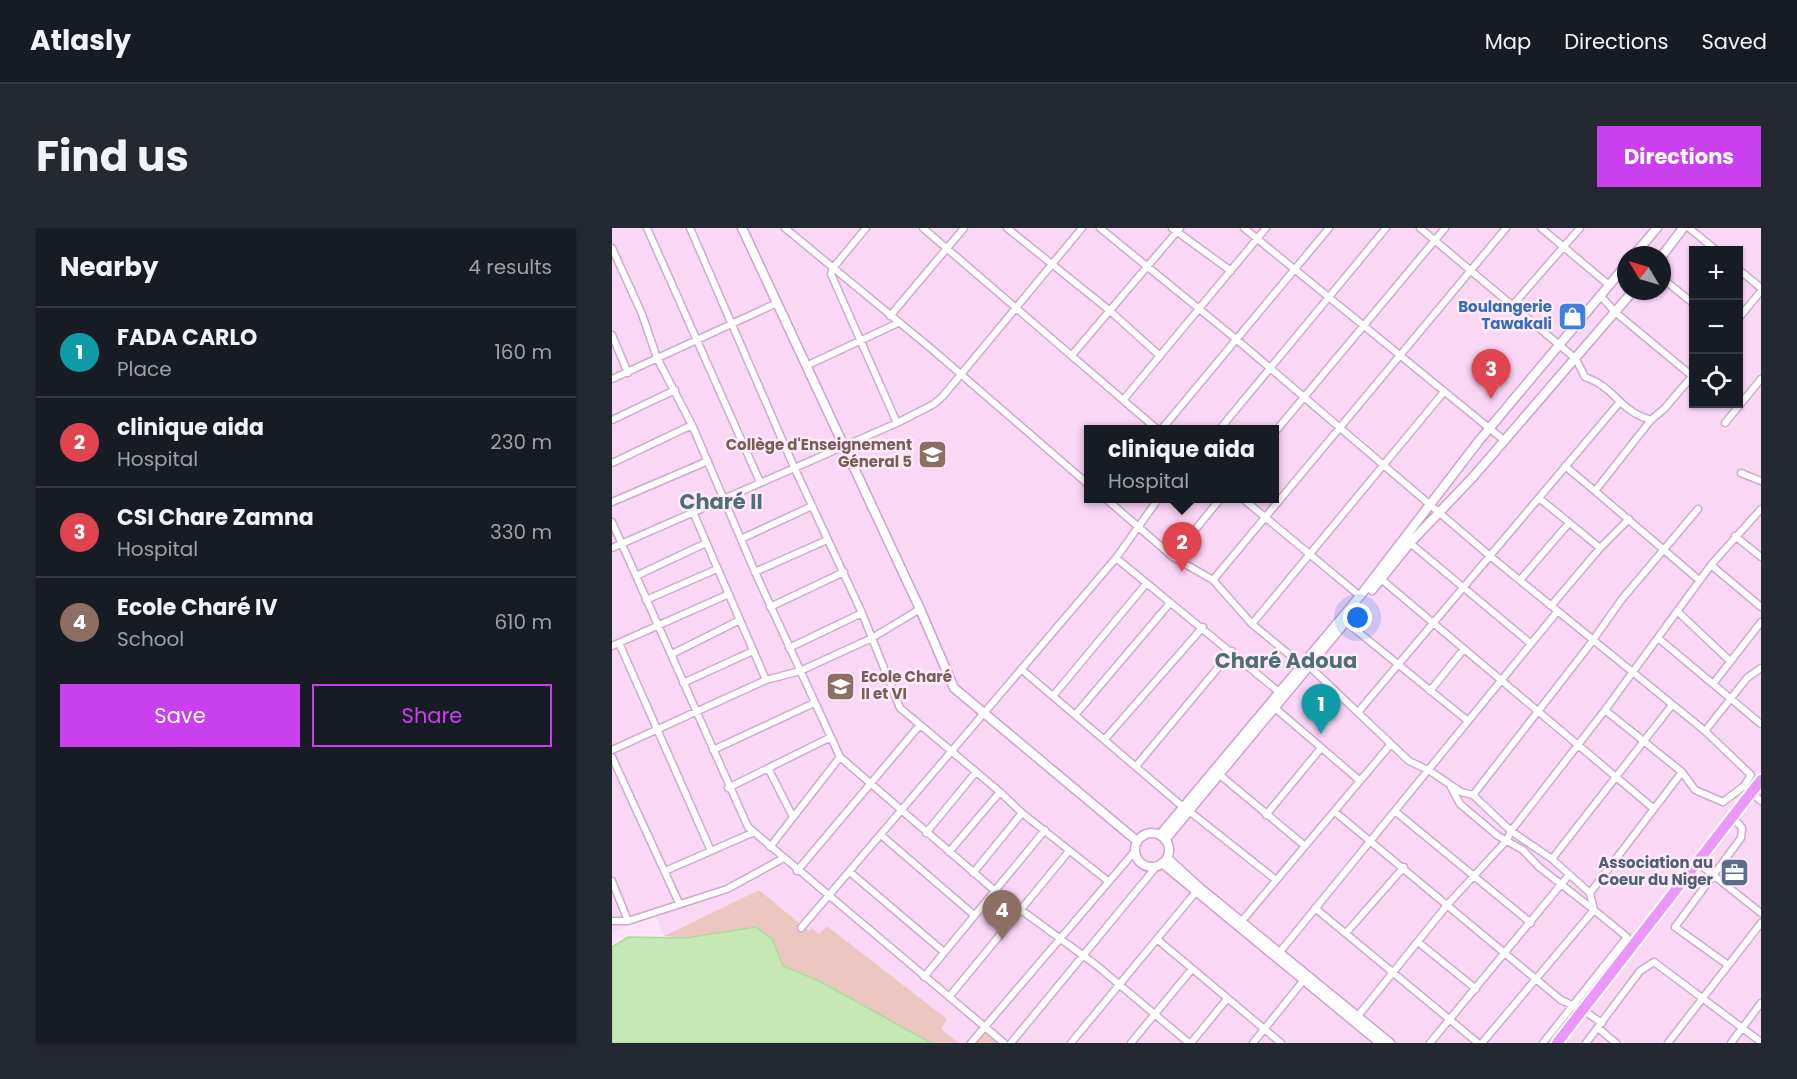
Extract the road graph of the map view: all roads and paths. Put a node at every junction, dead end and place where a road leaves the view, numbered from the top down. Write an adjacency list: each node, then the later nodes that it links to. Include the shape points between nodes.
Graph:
1 (647, 228): 59 (street)
2 (690, 228): 56 (street)
3 (742, 228): 47 (street)
4 (785, 228): 33 (street)
5 (866, 228): 33 (street)
6 (923, 228): 31 (street)
7 (964, 228): 31 (street)
8 (1007, 228): 32 (street)
9 (1082, 228): 32 (street)
10 (1100, 228): 34 (street)
11 (1244, 228): 24 (street)
12 (1266, 228): 24 (street)
13 (1329, 228): 35 (street)
14 (1386, 228): 44 (street)
15 (1420, 228): 25 (street)
16 (1445, 228): 25 (street)
17 (1506, 228): 37 (street)
18 (1541, 228): 26 (street)
19 (1580, 228): 26 (street)
20 (1657, 228): 27 (street)
21 (1683, 228): 28 (street)
22 (1689, 228): 29 (street)
23 (1176, 229): 34 (street); 36 (street)
24 (1257, 239): 35 (street); 36 (street)
25 (1435, 240): 37 (street); 57 (street)
26 (1563, 246): 40 (street); 49 (street)
27 (1642, 246)
28 (1670, 246)
29 (1711, 246)
30 (612, 248): 66 (street)
31 (946, 248): 48 (street); 54 (street)
32 (1052, 264): 48 (street); 51 (street)
33 (833, 268): 54 (street); 61 (street, via 831,274)
34 (1146, 268): 50 (street); 51 (street)
35 (1294, 269): 44 (street); 60 (street)
36 (1231, 271): 50 (street)
37 (1471, 271): 49 (street); 65 (street)
38 (1743, 273): 42 (street)
39 (1617, 276): 40 (street)
40 (1609, 285): 43 (street)
41 (1671, 285): 46 (street)
42 (1761, 289): 53 (street)
43 (1600, 296): 52 (street); 62 (street)
44 (1329, 297): 57 (street); 69 (street)
45 (1625, 300): 52 (street)
46 (1689, 300)
47 (777, 303): 56 (street); 68 (street)
48 (1016, 306): 63 (street); 72 (street)
49 (1512, 306): 62 (street)
50 (1199, 309): 60 (street); 64 (street)
51 (1109, 310): 63 (street); 64 (street)
52 (1615, 312): 67 (street); 71 (street)
53 (1743, 312)
54 (890, 315): 55 (street)
55 (898, 323): 61 (street); 72 (street)
56 (733, 324): 59 (street); 98 (street)
57 (1365, 327): 65 (street); 78 (street)
58 (612, 335): 70 (street)
59 (698, 339): 66 (street); 101 (street)
60 (1236, 339): 69 (street); 87 (street)
61 (860, 341): 68 (street); 83 (street)
62 (1558, 345): 67 (street); 91 (street)
63 (1072, 355): 79 (street)
64 (1160, 356): 79 (street)
65 (1400, 357): 77 (street); 90 (street)
66 (657, 358): 70 (street); 76 (street)
67 (1576, 359): 80 (street, via 1585,377 1602,383); 92 (street)
68 (806, 366): 93 (street)
69 (1269, 368): 78 (street); 88 (street)
70 (628, 372): 73 (street)
71 (1689, 372)
72 (960, 374): 83 (street, via 939,401); 100 (street)
73 (612, 379)
74 (1761, 379): 84 (street)
75 (1689, 380): 82 (street)
76 (675, 390): 81 (street); 85 (street)
77 (1443, 393): 91 (street); 96 (street)
78 (1304, 397): 89 (street); 90 (street)
79 (1124, 399): 86 (street)
80 (1619, 403): 82 (street, via 1636,416); 97 (street)
81 (612, 420)
82 (1651, 420): 103 (street)
83 (897, 423): 93 (street)
84 (1725, 423)
85 (692, 425): 94 (street); 95 (street)
86 (1155, 425)
87 (1163, 425)
88 (1222, 425)
89 (1279, 427)
90 (1340, 428): 96 (street); 106 (street)
91 (1490, 429): 92 (street); 113 (street)
92 (1505, 441): 118 (street)
93 (844, 445): 98 (street); 156 (street)
94 (708, 461): 104 (street); 107 (street)
95 (612, 463)
96 (1384, 464): 113 (street); 133 (street)
97 (1565, 466): 103 (street); 105 (street)
98 (794, 467): 101 (street); 114 (street)
99 (1741, 473): 102 (street)
100 (1084, 481)
101 (760, 482): 104 (street)
102 (1761, 482)
103 (1595, 491): 120 (street)
104 (724, 498): 117 (street); 125 (street)
105 (1539, 498): 122 (street); 134 (street)
106 (1279, 501)
107 (612, 502)
108 (1110, 503): 123 (street)
109 (1156, 503): 123 (street)
110 (1217, 503): 135 (street)
111 (1248, 503): 119 (street)
112 (1278, 503): 119 (street)
113 (1431, 505): 118 (street); 150 (street)
114 (812, 506): 125 (street); 126 (street)
115 (1698, 509): 132 (street)
116 (1761, 509): 124 (street)
117 (693, 512): 127 (street); 128 (street)
118 (1439, 513): 129 (street); 134 (street)
119 (1266, 517): 133 (street); 144 (street)
120 (1629, 519): 131 (street); 132 (street)
121 (612, 522): 127 (street)
122 (1569, 523): 131 (street); 145 (street)
123 (1138, 528): 135 (street); 137 (street)
124 (1735, 536): 136 (street); 138 (street)
125 (741, 539): 140 (street)
126 (827, 540): 140 (street); 141 (street)
127 (622, 543): 130 (street); 142 (street)
128 (706, 543): 139 (street); 142 (street)
129 (1410, 543): 143 (street); 148 (street)
130 (612, 548)
131 (1600, 548): 153 (street)
132 (1665, 551): 146 (street); 169 (street)
133 (1309, 554): 150 (street); 163 (street)
134 (1490, 556): 145 (street); 148 (street)
135 (1173, 557): 144 (street)
136 (1761, 557)
137 (1116, 558): 147 (street); 181 (street)
138 (1711, 565): 146 (street); 155 (street)
139 (717, 569): 149 (street); 151 (street)
140 (755, 572): 154 (street)
141 (844, 572): 154 (street); 159 (street)
142 (636, 576): 151 (street)
143 (1381, 579): 161 (street); 164 (street)
144 (1213, 580): 163 (street)
145 (1520, 580): 153 (street)
146 (1699, 580): 157 (street)
147 (1146, 584): 152 (street); 190 (street)
148 (1463, 588): 164 (street); 170 (street)
149 (729, 594): 160 (street); 165 (street)
150 (1360, 596): 179 (street)
151 (646, 600): 165 (street)
152 (1170, 603): 166 (street); 200 (street)
153 (1551, 606): 158 (street)
154 (770, 607): 172 (street)
155 (1761, 607)
156 (920, 609): 167 (street); 199 (street, via 954,688)
157 (1677, 611): 168 (street); 177 (street)
158 (1557, 612): 169 (street); 170 (street)
159 (862, 613): 167 (street); 172 (street)
160 (740, 620): 174 (street); 176 (street)
161 (1346, 622): 178 (street); 179 (street)
162 (1761, 622): 177 (street)
163 (1252, 624): 179 (street)
164 (1433, 624): 173 (street); 178 (street)
165 (659, 625): 171 (street); 176 (street)
166 (1203, 627): 175 (street); 207 (street)
167 (872, 638): 182 (street); 203 (street, via 900,708)
168 (1659, 638): 183 (street); 187 (street)
169 (1592, 639): 183 (street); 198 (street)
170 (1530, 643): 185 (street)
171 (615, 645): 204 (street)
172 (789, 648): 182 (street)
173 (1463, 650): 185 (street); 188 (street)
174 (753, 651): 184 (street); 186 (street)
175 (1232, 651): 189 (street); 217 (street)
176 (672, 654): 186 (street)
177 (1730, 661): 187 (street)
178 (1397, 665): 188 (street); 196 (street)
179 (1306, 666): 189 (street); 194 (street); 196 (street)
180 (1761, 668): 191 (street)
181 (1021, 669): 190 (street); 199 (street)
182 (800, 671): 184 (street); 192 (street)
183 (1633, 673): 193 (street); 195 (street)
184 (766, 680): 197 (street)
185 (1501, 680): 198 (street); 201 (street)
186 (683, 683): 197 (street)
187 (1713, 684): 191 (street)
188 (1430, 691): 201 (street)
189 (1279, 692): 232 (street)
190 (1053, 696): 200 (street)
191 (1730, 699): 202 (street); 205 (street)
192 (814, 703): 206 (street); 213 (street)
193 (1672, 705): 205 (street); 208 (street)
194 (1275, 708): 211 (street); 222 (street)
195 (1605, 710): 208 (street); 210 (street)
196 (1359, 711): 209 (street)
197 (696, 712): 204 (street); 213 (street)
198 (1538, 712): 210 (street); 231 (street)
199 (984, 714): 214 (street); 248 (street)
200 (1075, 715): 207 (street)
201 (1468, 721): 219 (street)
202 (1761, 724)
203 (919, 726): 214 (street); 226 (street)
204 (656, 731): 212 (street); 252 (street)
205 (1705, 731): 230 (street, via 1751,775)
206 (829, 738): 216 (street); 218 (street)
207 (1105, 739): 217 (street)
208 (1643, 740): 221 (street); 223 (street)
209 (1391, 744): 219 (street, via 1409,761); 224 (street)
210 (1577, 745): 223 (street); 242 (street)
211 (1321, 748): 224 (street); 238 (street)
212 (612, 750)
213 (712, 750): 228 (street)
214 (952, 751): 220 (street); 234 (street)
215 (612, 757): 261 (street)
216 (840, 757): 226 (street); 239 (street)
217 (1137, 765): 232 (street)
218 (768, 768): 228 (street); 239 (street)
219 (1430, 771): 227 (street); 236 (street)
220 (976, 772): 229 (street); 244 (street)
221 (1682, 772): 230 (street, via 1695,790 1717,801); 233 (street)
222 (1220, 775): 232 (street); 238 (street)
223 (1615, 778): 233 (street); 257 (street)
224 (1359, 780): 235 (street)
225 (1761, 780): 230 (highway)
226 (870, 784): 234 (street); 262 (street)
227 (1451, 786): 231 (street); 247 (street, via 1460,804)
228 (728, 788): 243 (street)
229 (1000, 792): 237 (street); 255 (street)
230 (1755, 793): 240 (highway); 310 (highway)
231 (1473, 795): 242 (street)
232 (1186, 809): 246 (street); 268 (street)
233 (1654, 809): 274 (street)
234 (901, 812): 244 (street); 245 (street)
235 (1335, 812): 249 (street); 250 (street)
236 (1396, 812): 249 (street); 266 (street)
237 (1022, 813): 241 (street); 264 (street)
238 (1266, 815): 250 (street)
239 (793, 817): 251 (street)
240 (1737, 822): 260 (highway); 265 (street, via 1743,828 1741,838)
241 (1045, 830): 253 (street); 272 (street)
242 (1511, 831): 247 (street); 257 (street)
243 (752, 833): 251 (street); 252 (street)
244 (926, 833): 255 (street)
245 (881, 835): 263 (street); 282 (street)
246 (1163, 838): 248 (street, via 1150,833); 258 (street, via 1169,849)
247 (1507, 840): 266 (street); 271 (street)
248 (1137, 841): 254 (street)
249 (1371, 841): 259 (street); 278 (street)
250 (1305, 846): 268 (street)
251 (770, 847): 256 (street)
252 (711, 850): 261 (street)
253 (1069, 851): 269 (street); 280 (street)
254 (1135, 851): 258 (street, via 1140,863); 269 (street)
255 (949, 852): 264 (street)
256 (782, 859): 262 (street); 276 (street, via 727,889)
257 (1552, 859): 267 (street)
258 (1162, 863): 273 (street); 285 (street); 296 (street)
259 (1404, 867): 277 (street); 289 (street)
260 (1703, 867): 265 (street); 310 (highway)
261 (665, 871): 276 (street)
262 (797, 871): 275 (street)
263 (851, 873): 275 (street); 293 (street)
264 (973, 873): 272 (street)
265 (1713, 875): 281 (street); 297 (street, via 1675,927)
266 (1473, 876): 277 (street); 287 (street)
267 (1568, 876): 271 (street); 274 (street)
268 (1276, 880): 285 (street)
269 (1108, 881): 290 (street)
270 (613, 885): 284 (street)
271 (1561, 885): 279 (street); 287 (street)
272 (994, 891): 280 (street); 282 (street)
273 (1195, 893): 291 (street); 302 (street)
274 (1590, 893): 279 (street)
275 (830, 898): 288 (street); 300 (street)
276 (679, 903): 284 (street)
277 (1448, 904): 292 (street); 295 (street)
278 (1315, 908): 289 (street); 294 (street)
279 (1594, 910): 301 (street); 309 (street, via 1628,936)
280 (1020, 911): 290 (street); 305 (street)
281 (1761, 913)
282 (974, 915): 293 (street)
283 (612, 921): 284 (street)
284 (628, 921)
285 (1241, 922): 294 (street)
286 (1761, 922): 297 (street)
287 (1531, 923): 295 (street)
288 (801, 928)
289 (1346, 933): 299 (street)
290 (1059, 940): 296 (street); 315 (street)
291 (1158, 940): 298 (street); 303 (street)
292 (1418, 942): 299 (street); 304 (street)
293 (944, 952): 300 (street)
294 (1279, 953): 312 (street)
295 (1507, 953): 301 (street); 304 (street)
296 (1083, 956): 303 (street); 321 (street)
297 (1728, 965): 306 (street)
298 (1192, 969): 307 (street); 311 (street)
299 (1392, 974): 312 (street); 313 (street)
300 (924, 977): 305 (street)
301 (1536, 978): 309 (street); 330 (street)
302 (1303, 981): 317 (street); 327 (street)
303 (1119, 985): 311 (street); 322 (street)
304 (1476, 989): 313 (street)
305 (949, 997): 315 (street)
306 (1703, 998): 314 (street, via 1652,962 1640,971); 316 (street); 336 (street)
307 (1227, 999): 317 (street); 324 (street)
308 (1761, 1003): 316 (street)
309 (1572, 1006): 310 (street); 331 (street)
310 (1586, 1012): 314 (street); 332 (highway); 333 (highway)
311 (1155, 1014): 323 (street); 324 (street)
312 (1357, 1017): 328 (street)
313 (1449, 1020): 329 (street); 330 (street)
314 (1600, 1025): 334 (street); 335 (street)
315 (984, 1027): 319 (street); 320 (street)
316 (1743, 1028): 318 (street); 337 (street)
317 (1265, 1029): 325 (street); 326 (street)
318 (1761, 1042)
319 (971, 1043)
320 (1004, 1043)
321 (1011, 1043)
322 (1071, 1043)
323 (1131, 1043)
324 (1190, 1043)
325 (1253, 1043)
326 (1281, 1043)
327 (1380, 1043)
328 (1390, 1043)
329 (1430, 1043)
330 (1480, 1043)
331 (1543, 1043)
332 (1557, 1043)
333 (1566, 1043)
334 (1586, 1043)
335 (1616, 1043)
336 (1668, 1043)
337 (1731, 1043)

